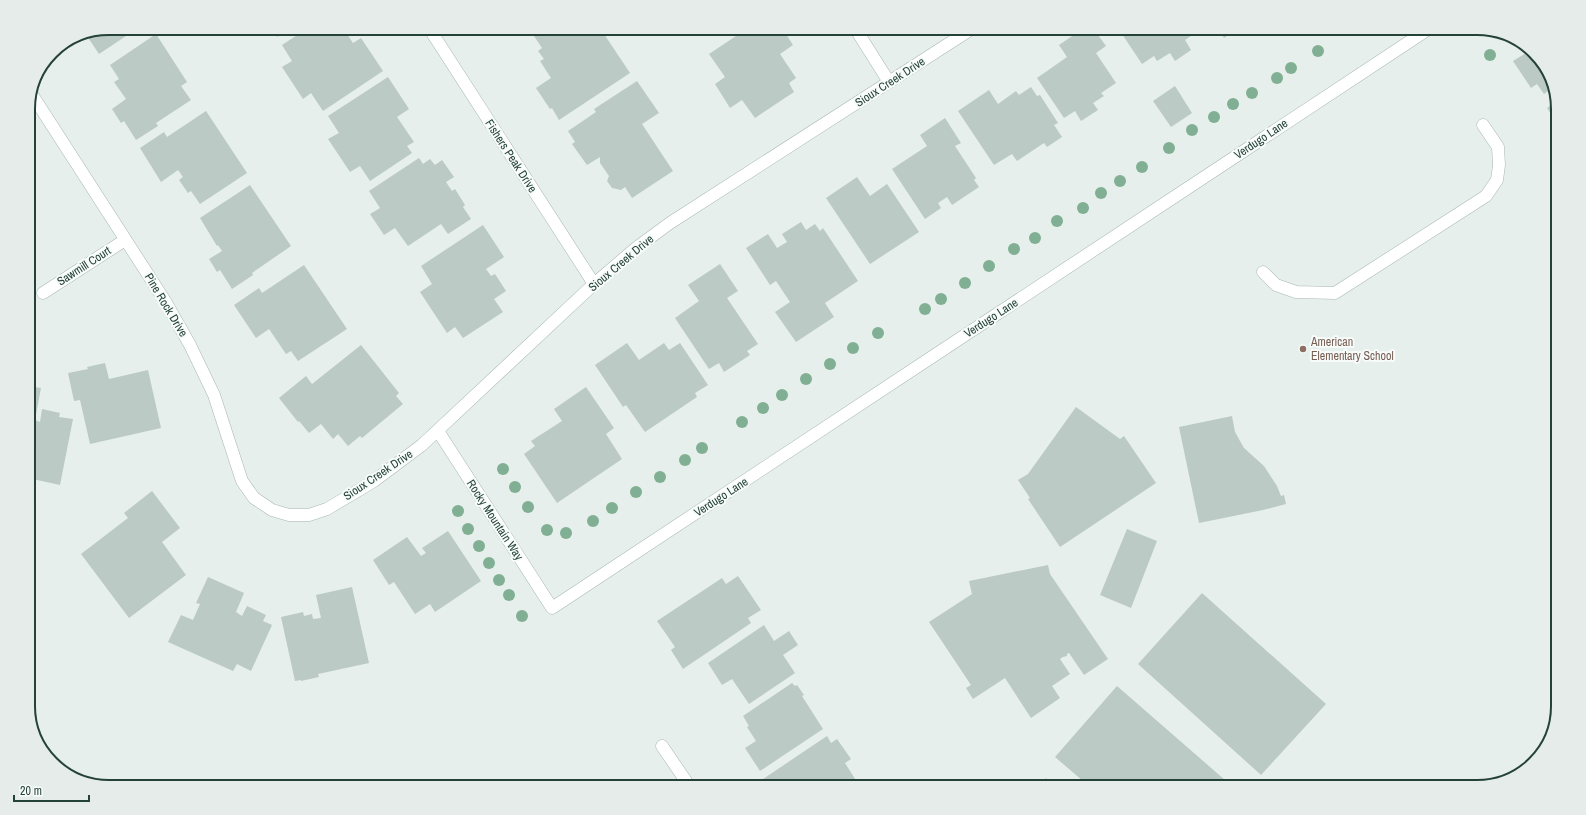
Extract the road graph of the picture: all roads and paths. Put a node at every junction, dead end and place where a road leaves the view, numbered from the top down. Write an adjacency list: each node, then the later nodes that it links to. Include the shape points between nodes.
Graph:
1 (434, 35): 10 (street, Fishers Peak Drive)
2 (859, 35): 5 (street)
3 (963, 35): 5 (street, Sioux Creek Drive)
4 (1419, 35): 14 (street, Verdugo Lane)
5 (889, 82): 10 (street, Sioux Creek Drive, via 670,224 636,248)
6 (36, 101): 8 (street, Pine Rock Drive)
7 (1483, 125): 9 (street, via 1498,147 1499,166 1497,180 1486,196 1335,293 1296,292 1276,285)
8 (126, 240): 11 (street, Sawmill Court); 13 (street, Pine Rock Drive, via 190,344 214,395 242,481 254,498 272,510)
9 (1263, 272)
10 (594, 284): 12 (street, Sioux Creek Drive)
11 (43, 293)
12 (438, 431): 13 (street, Sioux Creek Drive, via 374,480 327,508 308,515); 14 (street, Rocky Mountain Way)
13 (289, 515)
14 (552, 608)
15 (662, 746): 16 (street)
16 (685, 780)

